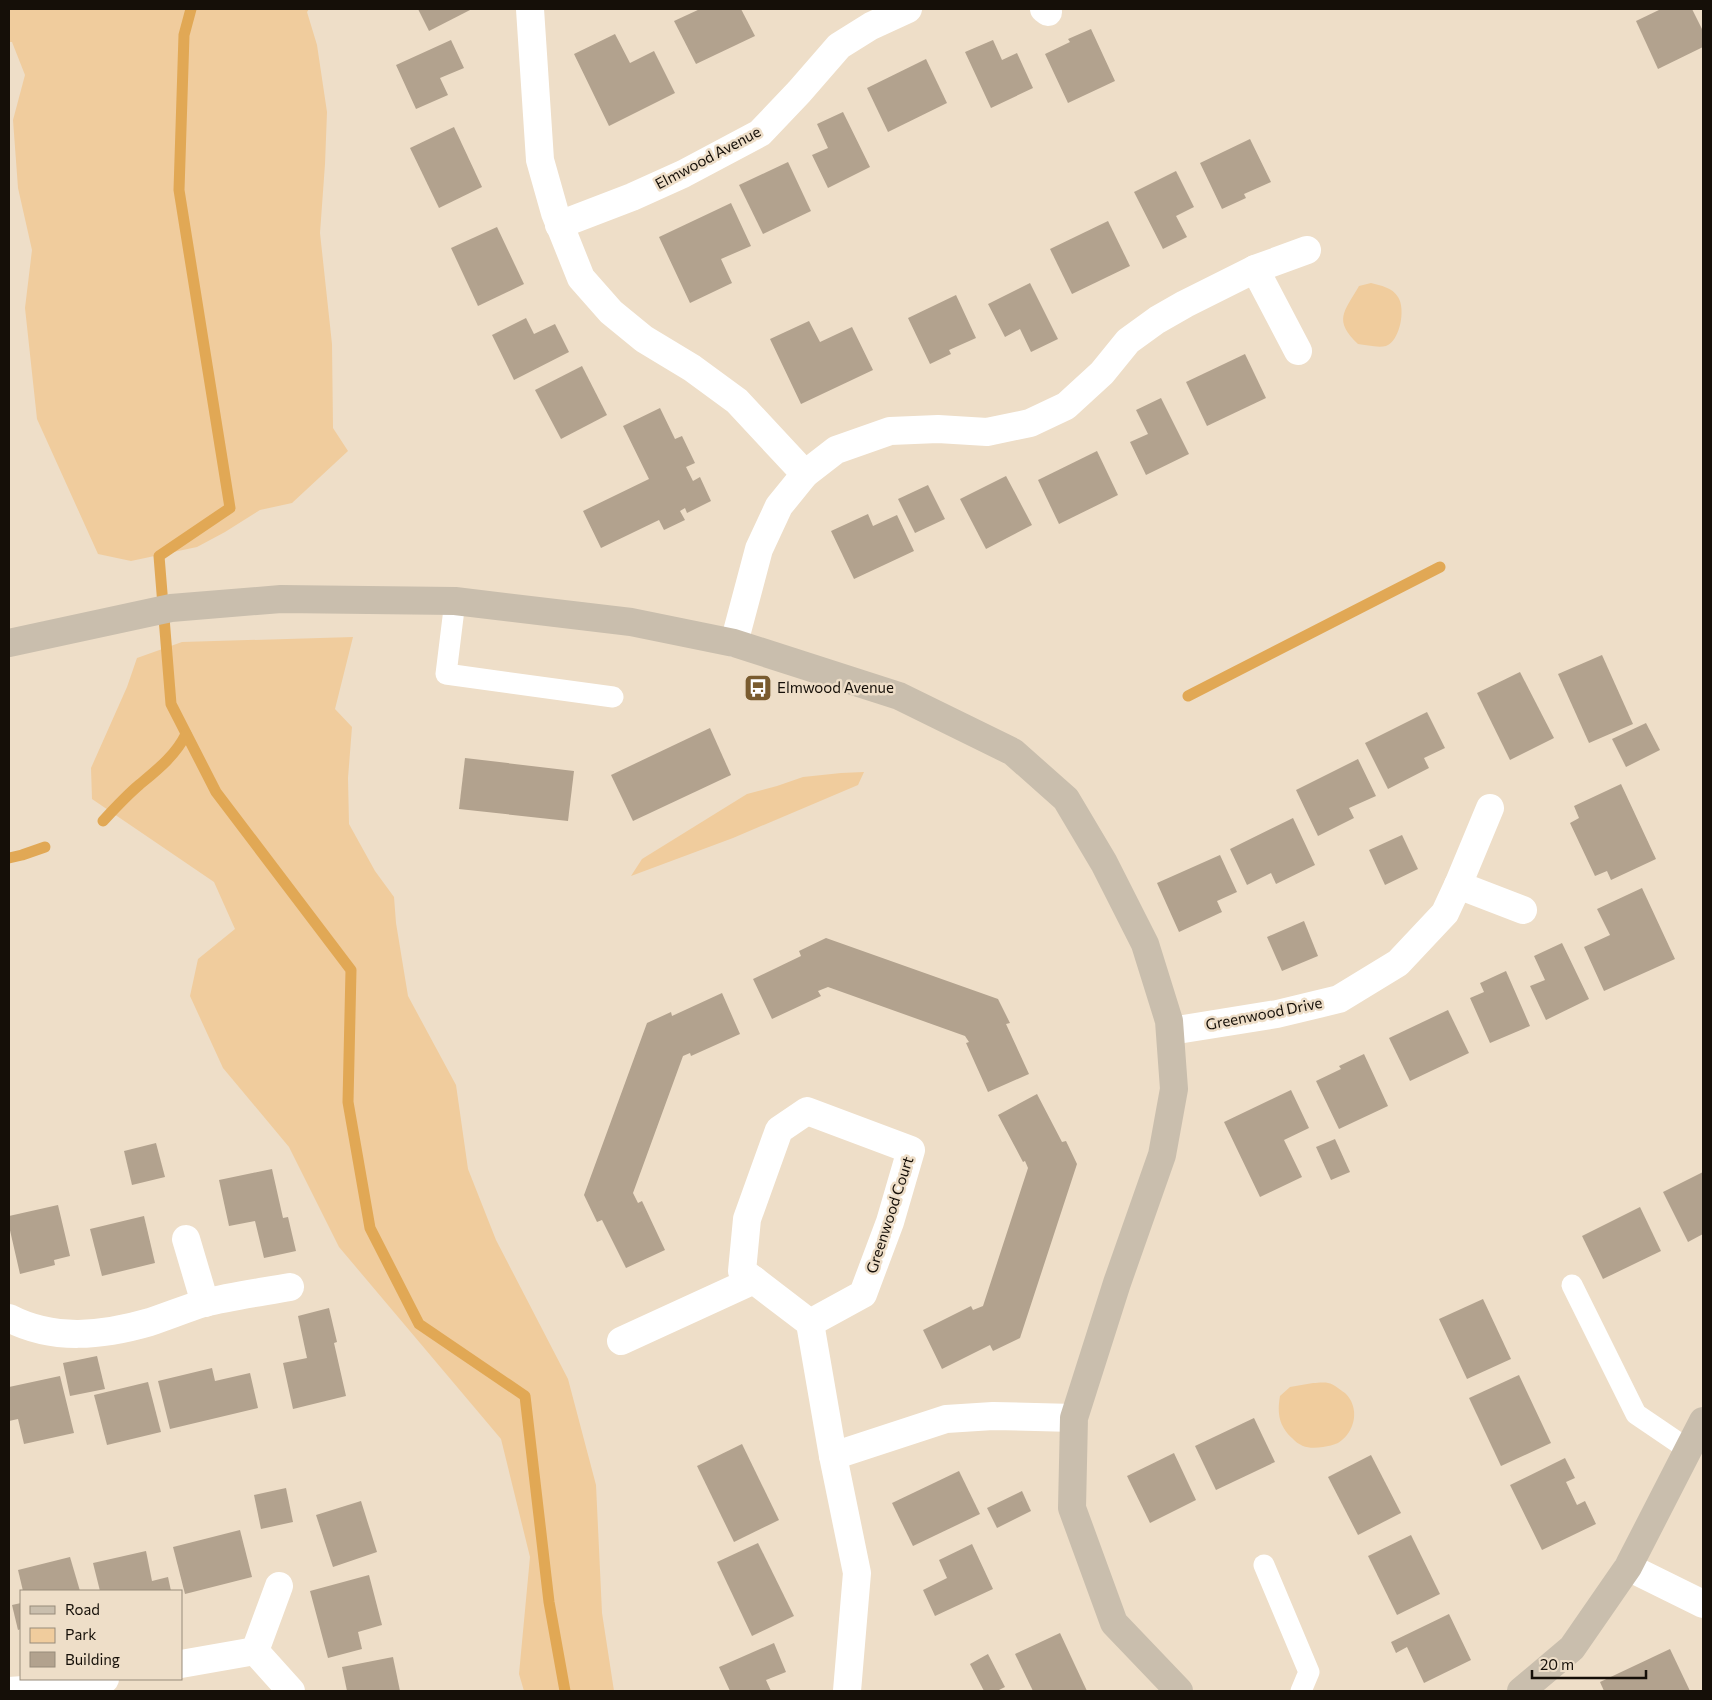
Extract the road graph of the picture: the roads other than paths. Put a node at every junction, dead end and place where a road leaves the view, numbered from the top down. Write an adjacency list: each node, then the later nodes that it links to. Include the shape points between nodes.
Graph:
1 (530, 9): 3 (street, via 540,160)
2 (908, 9): 3 (street, Elmwood Avenue, via 871,26 839,46 760,133 632,198)
3 (559, 225): 7 (street, via 581,278 611,312 644,339 737,401)
4 (1307, 250): 5 (street)
5 (1255, 270): 6 (street); 7 (street, via 1157,320 1128,341 1102,373 1066,406 1030,423 987,432 890,431 836,450)
6 (1298, 351)
7 (805, 474): 10 (street, via 779,506 759,549)
8 (455, 601): 9 (street, via 282,599 171,608); 10 (street, via 631,622); 11 (lane, via 446,674)
9 (9, 643)
10 (734, 643): 15 (street, via 899,696 1013,752 1066,799 1104,863 1145,944)
11 (613, 697)
12 (1490, 808): 13 (street, Greenwood Drive)
13 (1458, 885): 14 (street); 15 (street, Greenwood Drive, via 1445,913 1398,963 1339,999 1277,1014)
14 (1523, 910)
15 (1171, 1031): 24 (street, via 1174,1089 1162,1155)
16 (186, 1239): 20 (street)
17 (754, 1280): 22 (street, Greenwood Court); 22 (street, Greenwood Court, via 742,1271 747,1219 779,1130 807,1111 911,1150 890,1222 863,1294); 23 (street)
18 (1572, 1285): 26 (lane, via 1636,1414)
19 (290, 1287): 20 (street)
20 (205, 1303): 21 (street, via 148,1322 90,1335 57,1334)
21 (9, 1318)
22 (810, 1323): 27 (street)
23 (621, 1341)
24 (1074, 1418): 27 (street, via 993,1416 946,1419); 38 (street, via 1072,1508 1114,1623)
25 (1703, 1421): 26 (street)
26 (1689, 1450): 29 (street)
27 (833, 1456): 37 (street, via 857,1573)
28 (1264, 1565): 39 (lane, via 1309,1672)
29 (1628, 1567): 31 (street); 40 (street, via 1572,1648)
30 (279, 1586): 32 (street)
31 (1703, 1604)
32 (255, 1650): 33 (street); 36 (street)
33 (182, 1664)
34 (98, 1680): 35 (street, via 54,1688)
35 (9, 1691)
36 (291, 1691)
37 (847, 1691)
38 (1178, 1691)
39 (1301, 1691)
40 (1521, 1691)

